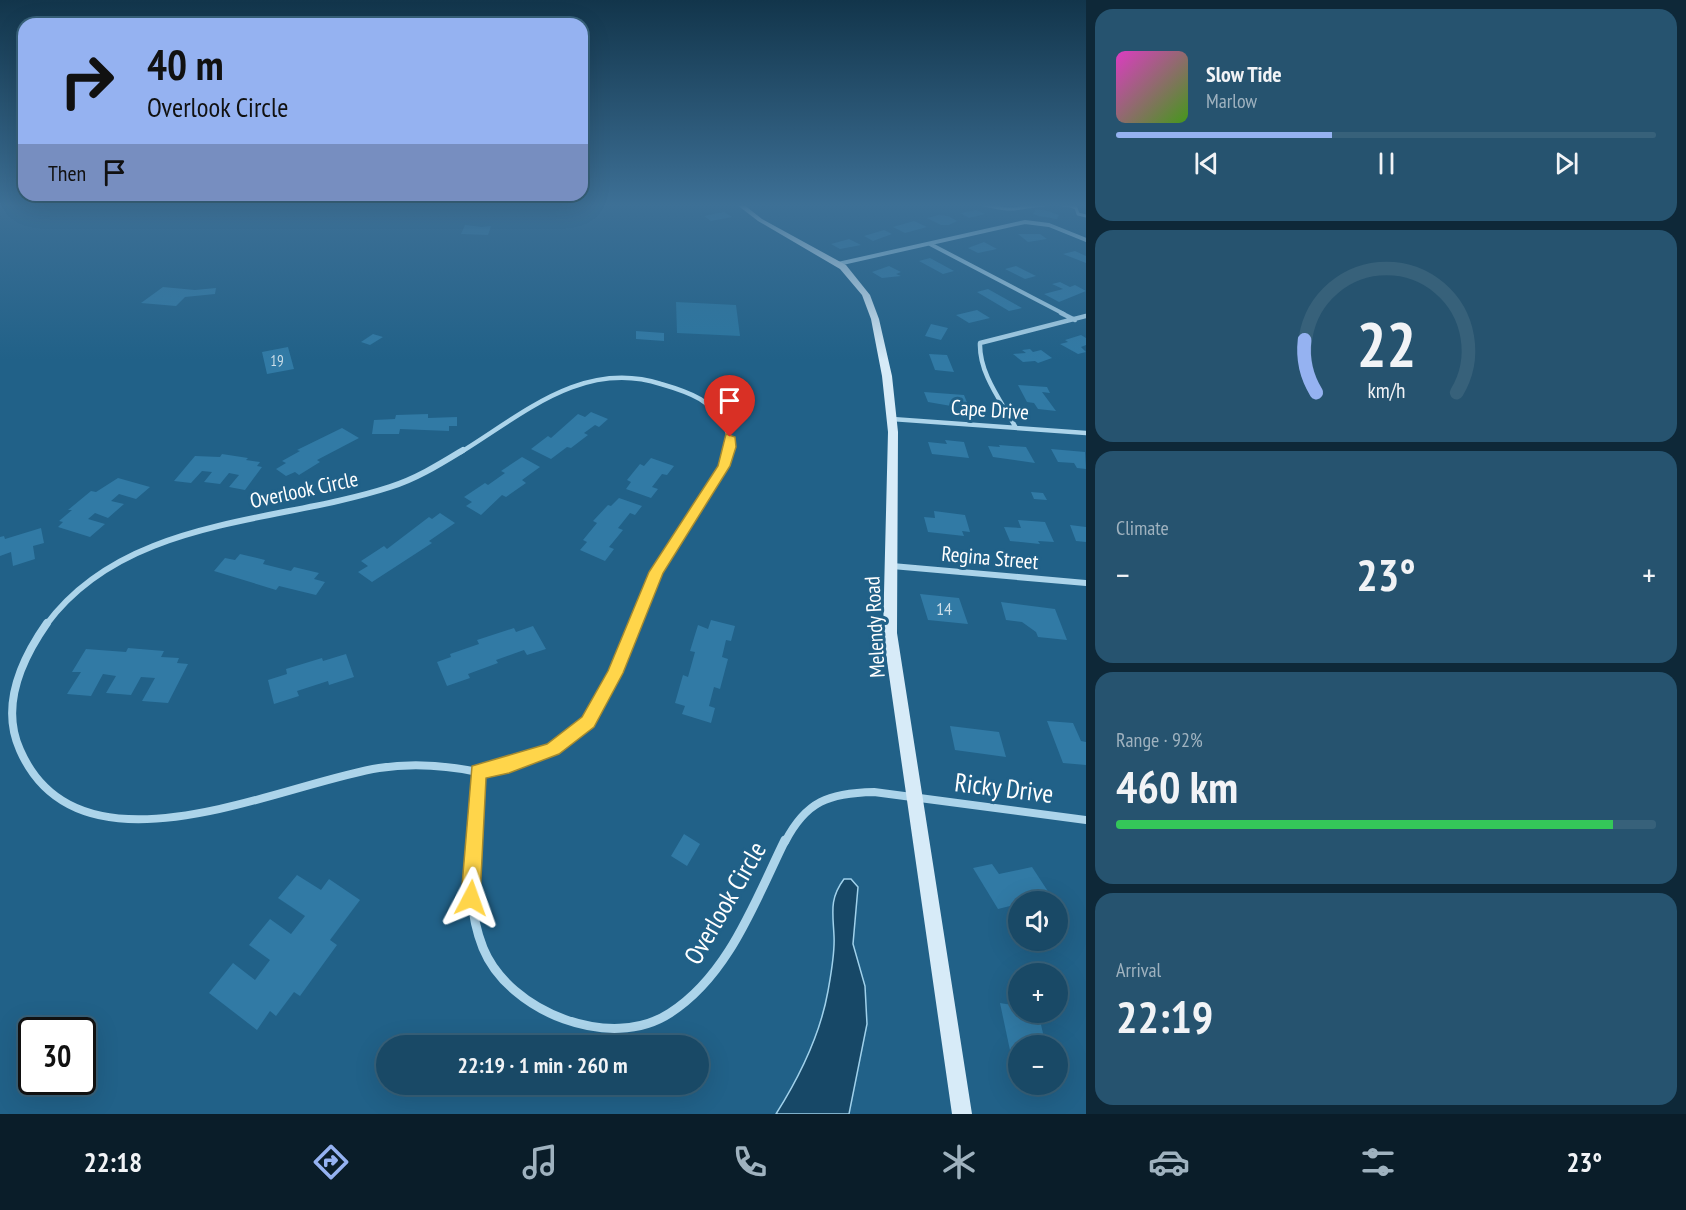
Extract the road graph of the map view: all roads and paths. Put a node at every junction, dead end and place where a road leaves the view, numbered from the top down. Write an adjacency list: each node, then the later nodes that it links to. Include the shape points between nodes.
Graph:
1 (824, 256): 4 (street, Melendy Road)
2 (875, 256): 4 (street)
3 (953, 256): 6 (street)
4 (838, 264): 7 (street, Melendy Road, via 858,284 871,307 887,376)
5 (1086, 316): 6 (street)
6 (1076, 320): 8 (street, via 986,338 980,343 986,371)
7 (892, 419): 8 (street, Cape Drive); 10 (street, Melendy Road)
8 (1016, 428): 9 (street, Cape Drive)
9 (1086, 433)
10 (891, 566): 11 (street, Regina Street); 13 (street, Melendy Road, via 890,633)
11 (1086, 583)
12 (478, 772): 12 (street, Overlook Circle, via 444,765 393,766 186,816 160,820 111,817 68,803 51,792 26,765 14,733 12,698 22,663 54,615 84,586 138,552 196,531 397,485 467,451 549,393 578,381 598,377 641,378 694,396 722,418 730,437 728,456 656,572 599,706 580,729 553,749); 13 (street, Overlook Circle, via 471,898 475,927 485,954 518,993 552,1015 582,1024 613,1027 644,1025 672,1012 714,972 793,826 812,804 849,792)
13 (916, 798): 14 (street, Ricky Drive); 15 (street, Melendy Road)
14 (1086, 820)
15 (962, 1114)

